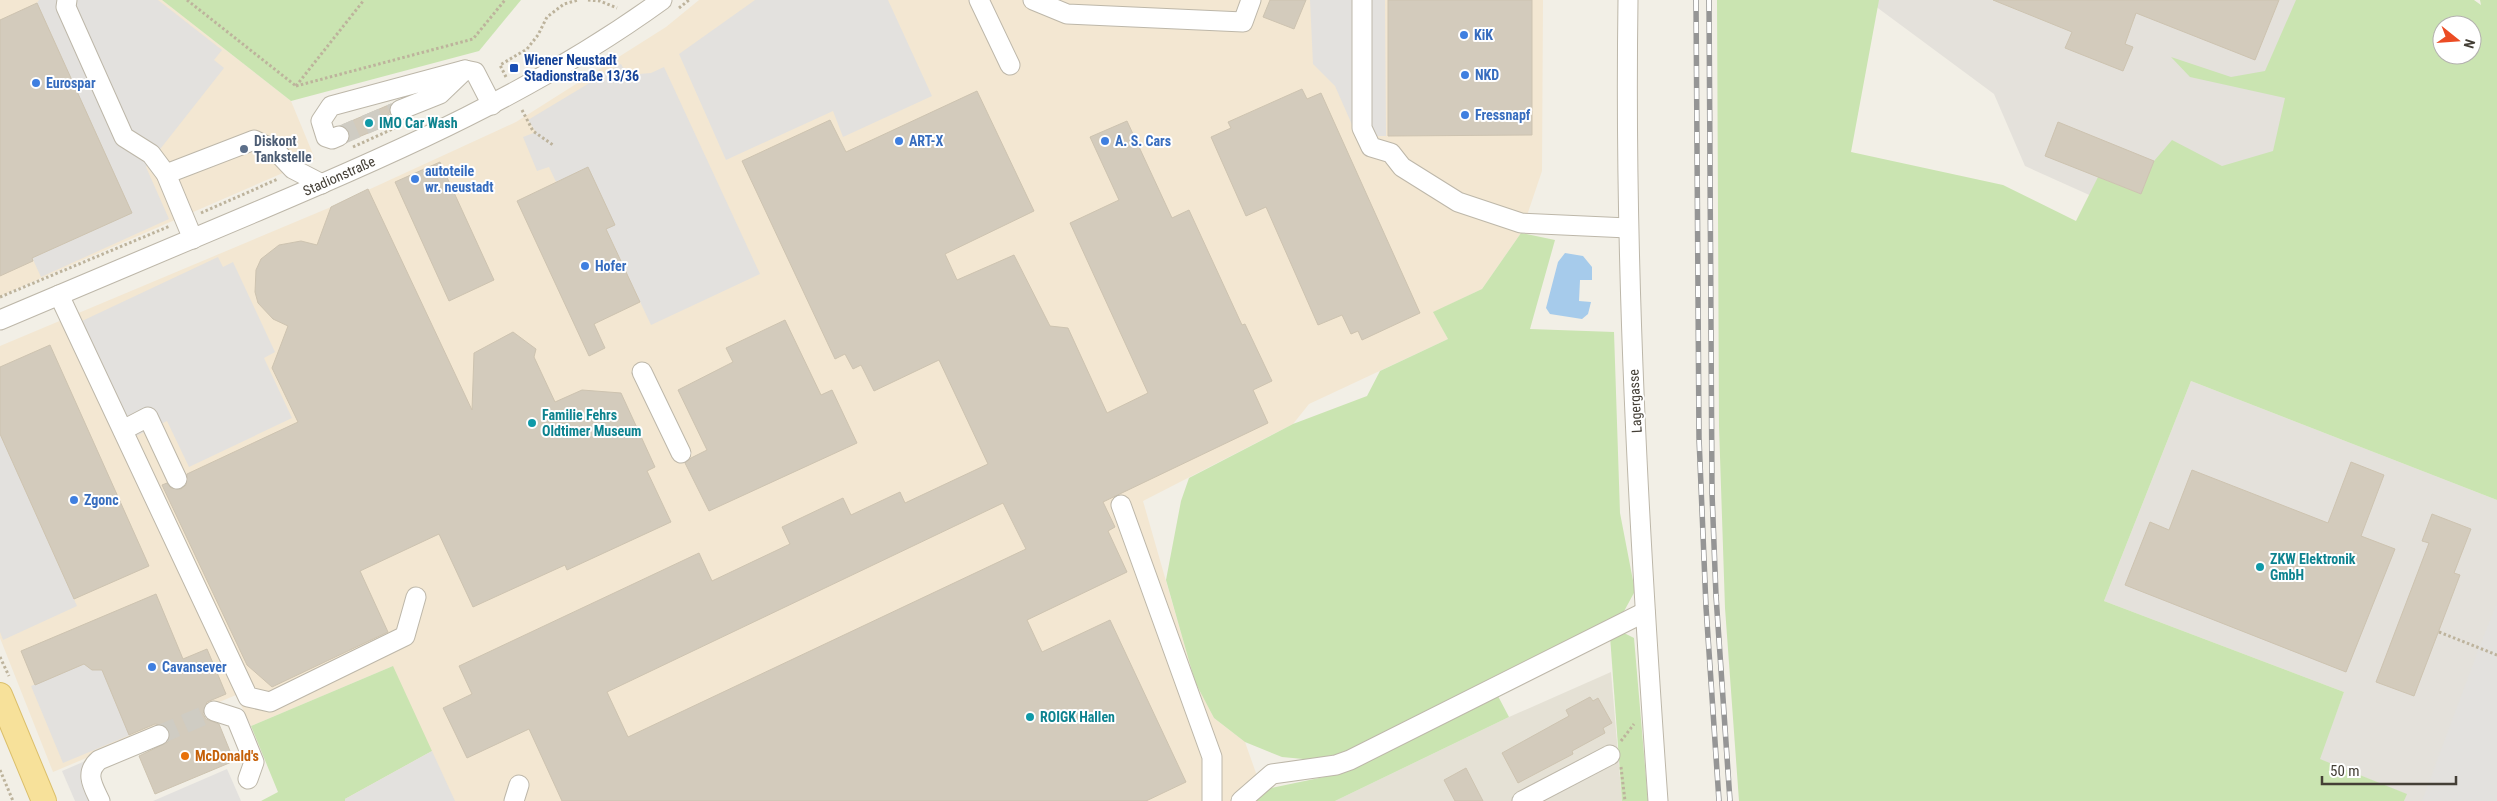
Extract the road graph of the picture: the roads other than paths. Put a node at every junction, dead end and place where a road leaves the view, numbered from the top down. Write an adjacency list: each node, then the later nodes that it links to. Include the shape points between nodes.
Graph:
1 (67, 0): 13 (street, via 66,7 124,137 150,154)
2 (662, 0): 10 (street, Stadionstraße, via 617,32)
3 (979, 0): 8 (street)
4 (1033, 0): 5 (street, via 1067,14 1242,22)
5 (1251, 0)
6 (1362, 0): 15 (street, via 1362,128 1371,147 1390,153 1402,167 1458,202 1512,220)
7 (1628, 0): 15 (street, Lagergasse)
8 (1010, 65)
9 (465, 70): 10 (street, via 475,72); 11 (street, via 440,94); 12 (street, via 331,106 321,121 326,137)
10 (492, 105): 14 (street, Stadionstraße)
11 (401, 118)
12 (343, 143)
13 (166, 174): 14 (street, via 254,140 276,151 293,169); 16 (street)
14 (322, 184): 16 (street, Stadionstraße)
15 (1628, 228): 25 (street, Lagergasse)
16 (193, 238): 17 (street, Stadionstraße)
17 (59, 295): 18 (street, Stadionstraße); 20 (street)
18 (0, 320)
19 (642, 372): 21 (street)
20 (122, 430): 22 (street, via 148,417); 27 (street)
21 (681, 453)
22 (177, 479)
23 (1122, 505): 33 (street, via 1212,757)
24 (416, 597): 27 (street, via 405,636 270,702)
25 (1645, 612): 34 (street, via 1350,760 1272,774); 36 (street, Lagergasse)
26 (0, 695): 31 (main road)
27 (248, 697): 30 (street, via 214,711 236,718 254,762)
28 (159, 735): 32 (street, via 99,760 90,772)
29 (1611, 763): 35 (street)
30 (248, 779)
31 (44, 801)
32 (100, 801)
33 (1212, 801)
34 (1241, 801)
35 (1522, 801)
36 (1658, 801)

